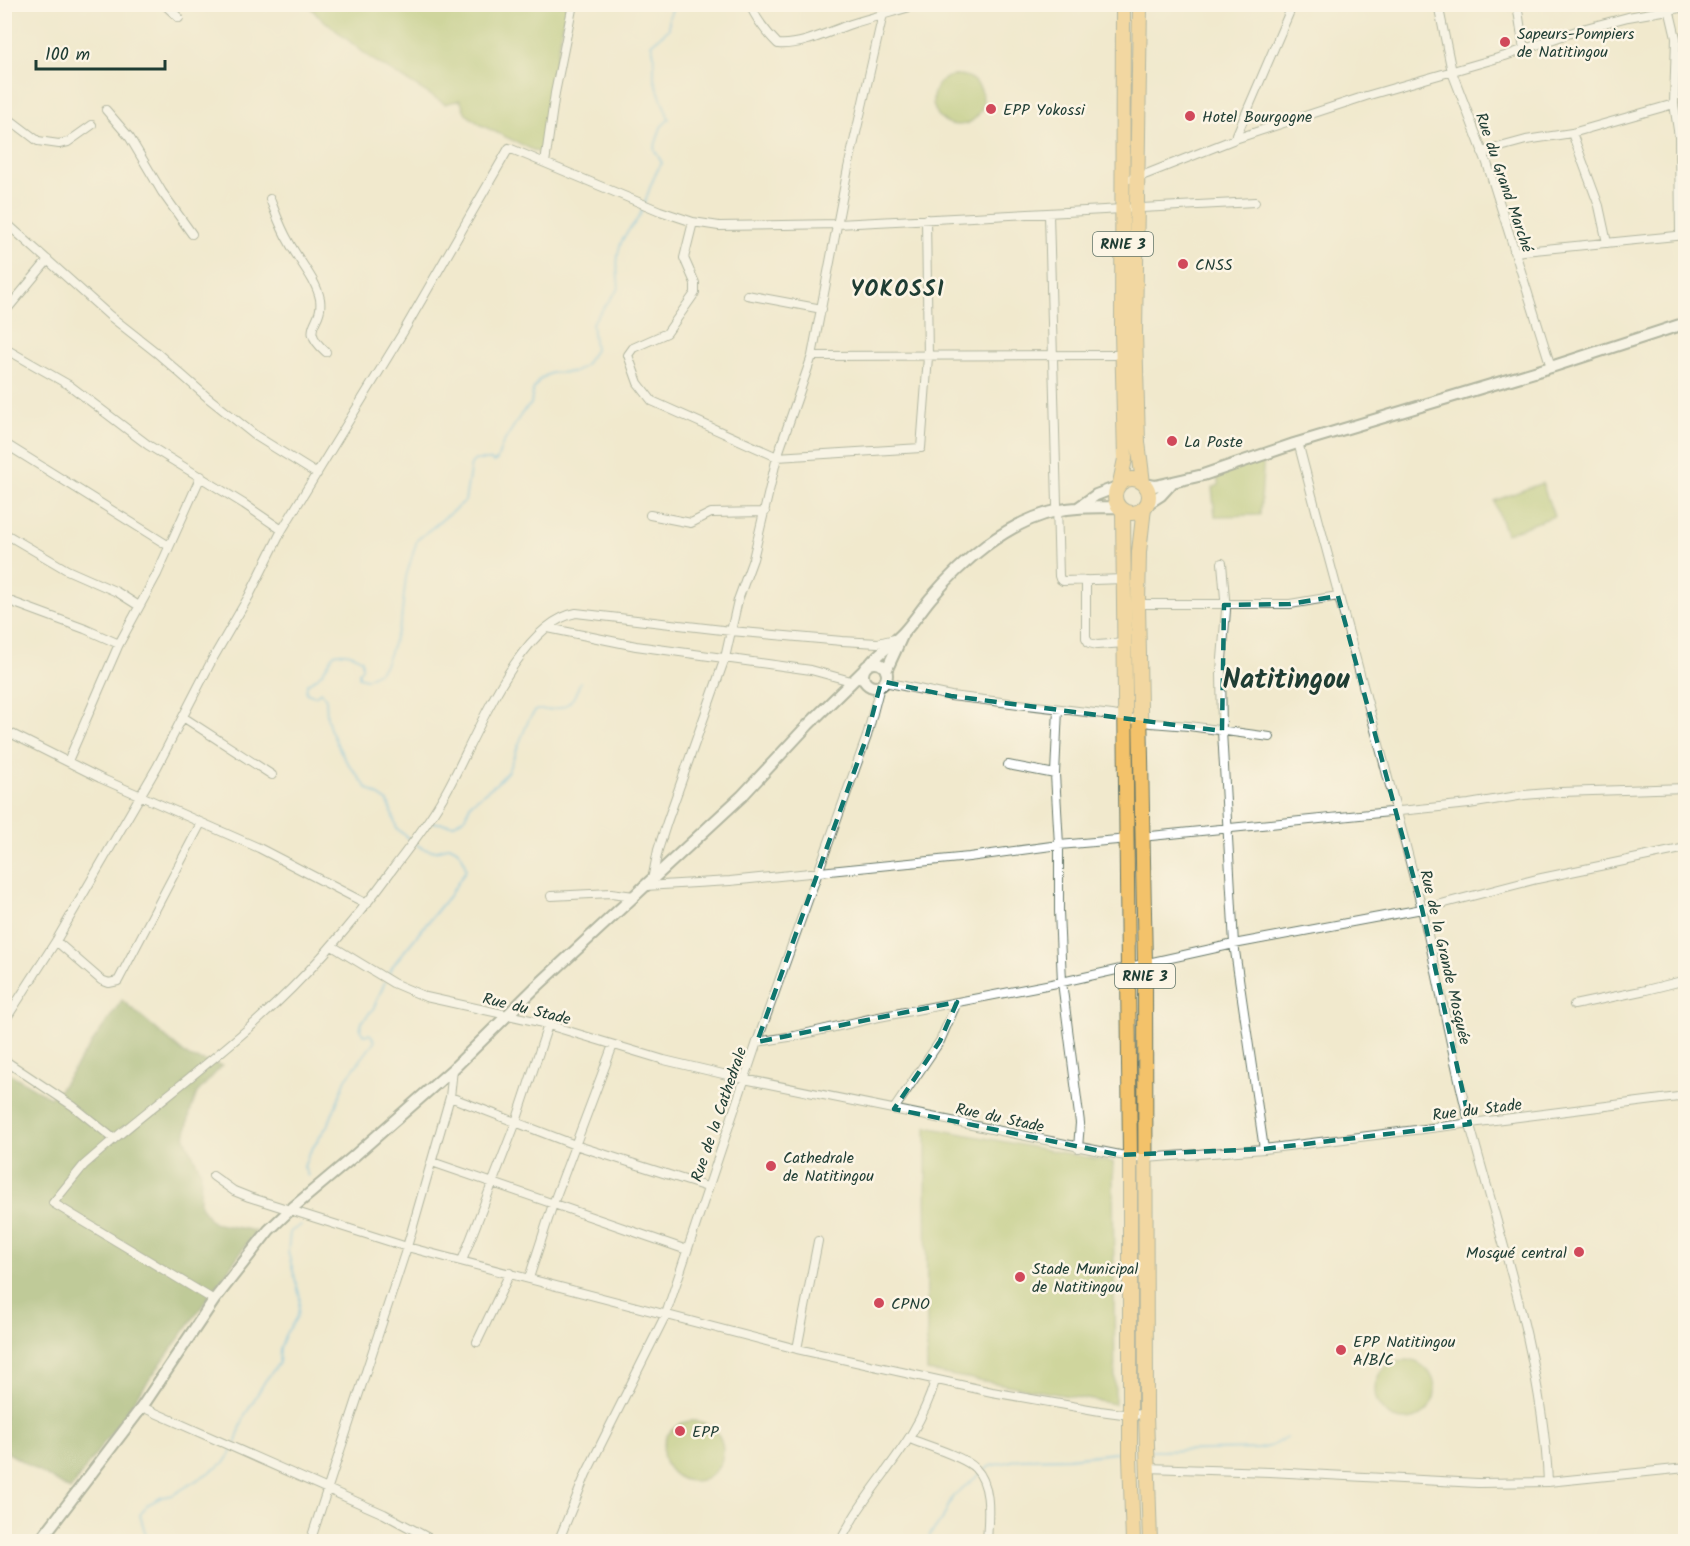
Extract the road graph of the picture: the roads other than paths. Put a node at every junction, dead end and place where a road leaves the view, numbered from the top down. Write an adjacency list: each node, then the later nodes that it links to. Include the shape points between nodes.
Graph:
1 (164, 4): 13 (street)
2 (573, 4): 23 (street)
3 (750, 4): 12 (street, via 768,34 785,45)
4 (920, 4): 12 (street)
5 (1140, 4): 24 (highway, RNIE 3)
6 (1293, 4): 21 (street)
7 (1438, 4): 15 (street, Rue du Grand Marché)
8 (1517, 4): 14 (street)
9 (1124, 5): 25 (highway, RNIE 3)
10 (1668, 7): 11 (street); 14 (street, via 1582,29); 16 (street, via 1676,38)
11 (1686, 7)
12 (883, 14): 33 (street)
13 (178, 18)
14 (1524, 50): 15 (street)
15 (1452, 72): 21 (street); 22 (street, Rue du Grand Marché)
16 (1674, 104): 20 (street); 35 (street)
17 (106, 110): 34 (street, via 130,138)
18 (4, 119): 19 (street, via 9,118 38,141 59,144)
19 (92, 124)
20 (1572, 133): 22 (street); 36 (street, via 1599,206)
21 (1235, 139): 24 (street)
22 (1482, 152): 37 (street, Rue du Grand Marché)
23 (545, 163): 32 (street); 53 (street, via 509,147)
24 (1138, 177): 25 (street); 28 (highway, RNIE 3)
25 (1123, 180): 28 (highway, RNIE 3)
26 (270, 200): 44 (street, via 287,240 316,286 321,306 312,336)
27 (1255, 202): 28 (street)
28 (1130, 208): 29 (street); 47 (highway, RNIE 3)
29 (1049, 214): 30 (street); 45 (street)
30 (926, 219): 33 (street); 48 (street)
31 (4, 221): 38 (street)
32 (693, 222): 33 (street, via 730,226); 52 (street, via 684,258 695,293 667,333 633,348 628,356 638,382 652,401)
33 (838, 224): 40 (street)
34 (192, 234)
35 (1683, 235): 36 (street)
36 (1606, 243): 37 (street)
37 (1514, 252): 49 (street, Rue du Grand Marché)
38 (48, 260): 41 (street); 53 (street, via 243,426)
39 (747, 296): 40 (street)
40 (822, 309): 46 (street)
41 (4, 313)
42 (1686, 323): 49 (street)
43 (4, 348): 54 (street, via 69,385 148,445)
44 (326, 352)
45 (1054, 355): 47 (street); 48 (street); 61 (street)
46 (812, 356): 48 (street); 52 (street)
47 (1129, 356): 55 (highway, RNIE 3); 57 (highway, RNIE 3, via 1125,459)
48 (928, 357): 52 (street, via 921,448)
49 (1551, 367): 50 (street)
50 (1298, 442): 56 (street); 70 (street, Rue de la Grande Mosquée)
51 (4, 443): 66 (street)
52 (777, 457): 62 (street)
53 (317, 474): 64 (street)
54 (201, 476): 64 (street); 66 (street)
55 (1144, 483): 56 (street); 57 (highway, via 1129,478); 58 (highway, RNIE 3, via 1149,492)
56 (1171, 483): 58 (street)
57 (1119, 485): 59 (street); 60 (highway, RNIE 3, via 1115,495)
58 (1146, 506): 60 (highway, via 1136,512); 72 (highway, RNIE 3, via 1139,552)
59 (1079, 507): 60 (street); 61 (street)
60 (1121, 509): 68 (highway, RNIE 3)
61 (1057, 511): 69 (street, via 1060,579); 77 (street, via 1021,524 990,544 947,582)
62 (765, 512): 63 (street, via 711,513 691,523); 76 (street)
63 (650, 515)
64 (282, 530): 85 (street)
65 (4, 533): 74 (street)
66 (169, 546): 74 (street)
67 (1222, 562): 73 (street)
68 (1124, 579): 69 (street); 78 (highway, RNIE 3)
69 (1086, 580): 78 (street, via 1089,643)
70 (1338, 596): 73 (street, via 1290,604); 96 (street, Rue de la Grande Mosquée)
71 (4, 599): 79 (street)
72 (1138, 604): 73 (street); 86 (highway, RNIE 3)
73 (1224, 605): 88 (street)
74 (139, 606): 79 (street)
75 (548, 628): 76 (street, via 560,618 576,613); 80 (street, via 636,646); 107 (street, via 506,676 430,820)
76 (731, 631): 77 (street, via 867,643); 80 (street)
77 (900, 636): 81 (street); 82 (street)
78 (1125, 643): 86 (highway, RNIE 3)
79 (119, 644): 90 (street)
80 (725, 658): 83 (street, via 811,670); 104 (street)
81 (867, 667): 82 (street, via 882,665); 82 (street, via 865,682 874,687); 83 (street)
82 (884, 679): 84 (street, via 951,696); 103 (street, Rue de la Cathedrale)
83 (851, 681): 104 (street, via 742,796)
84 (1058, 709): 86 (street); 92 (street)
85 (183, 717): 93 (street); 95 (street)
86 (1133, 719): 88 (street); 99 (highway, RNIE 3); 100 (highway, RNIE 3)
87 (4, 730): 90 (street)
88 (1222, 731): 89 (street); 98 (street)
89 (1270, 737)
90 (68, 761): 95 (street)
91 (1008, 765): 92 (street)
92 (1055, 774): 101 (street)
93 (272, 775)
94 (1686, 788): 96 (street, via 1561,792)
95 (140, 796): 97 (street); 109 (street)
96 (1397, 812): 98 (street); 108 (street, Rue de la Grande Mosquée)
97 (201, 823): 107 (street, via 290,863); 109 (street, via 118,981 101,980)
98 (1227, 829): 99 (street); 110 (street)
99 (1142, 837): 100 (street); 112 (highway, RNIE 3)
100 (1126, 840): 101 (street); 113 (highway, RNIE 3)
101 (1059, 845): 103 (street); 115 (street)
102 (1686, 848): 108 (street, via 1536,879)
103 (817, 872): 104 (street, via 730,881); 121 (street, Rue de la Cathedrale)
104 (649, 883): 106 (street)
105 (551, 896): 106 (street)
106 (633, 896): 118 (street)
107 (367, 904): 111 (street)
108 (1422, 909): 110 (street); 130 (street, Rue de la Grande Mosquée)
109 (56, 941): 119 (street)
110 (1234, 944): 112 (street); 134 (street)
111 (332, 946): 118 (street, Rue du Stade, via 426,997); 131 (street, via 256,1022)
112 (1145, 964): 113 (street); 136 (highway, RNIE 3)
113 (1128, 968): 115 (street); 135 (highway, RNIE 3)
114 (1686, 980): 117 (street)
115 (1062, 982): 116 (street); 133 (street, via 1080,1122)
116 (957, 1002): 121 (street); 128 (street, via 940,1041)
117 (1574, 1005)
118 (508, 1015): 120 (street, Rue du Stade); 124 (street)
119 (4, 1022)
120 (548, 1025): 122 (street, Rue du Stade); 129 (street)
121 (757, 1042): 125 (street, Rue de la Cathedrale)
122 (613, 1045): 125 (street, Rue du Stade); 132 (street)
123 (4, 1060): 131 (street)
124 (453, 1069): 127 (street); 142 (street)
125 (744, 1079): 128 (street, Rue du Stade); 140 (street, Rue de la Cathedrale)
126 (1686, 1096): 130 (street, Rue du Stade)
127 (450, 1097): 129 (street); 137 (street)
128 (894, 1109): 133 (street, Rue du Stade)
129 (516, 1122): 132 (street); 139 (street)
130 (1470, 1124): 134 (street, Rue du Stade); 160 (street, Rue de la Grande Mosquée, via 1538,1393)
131 (114, 1139): 149 (street, via 84,1165 53,1203)
132 (575, 1145): 140 (street); 141 (street)
133 (1078, 1148): 135 (street, Rue du Stade)
134 (1264, 1149): 136 (street, Rue du Stade)
135 (1130, 1156): 136 (street, Rue du Stade); 156 (highway, RNIE 3)
136 (1146, 1158): 155 (highway, RNIE 3)
137 (432, 1162): 139 (street); 144 (street)
138 (213, 1176): 142 (street, via 234,1191)
139 (491, 1183): 141 (street); 146 (street)
140 (707, 1187): 145 (street, Rue de la Cathedrale)
141 (553, 1204): 145 (street); 148 (street)
142 (290, 1210): 144 (street); 149 (street, via 269,1230)
143 (818, 1241): 152 (street)
144 (407, 1247): 146 (street); 161 (street)
145 (687, 1250): 150 (street, Rue de la Cathedrale)
146 (462, 1261): 147 (street)
147 (510, 1273): 148 (street); 151 (street)
148 (529, 1278): 150 (street)
149 (214, 1300): 154 (street)
150 (666, 1314): 152 (street); 165 (street, Rue de la Cathedrale, via 586,1474)
151 (477, 1342)
152 (797, 1349): 153 (street)
153 (935, 1381): 156 (street); 157 (street, via 926,1410)
154 (142, 1407): 161 (street); 163 (street)
155 (1146, 1414): 156 (street); 158 (highway, RNIE 3)
156 (1130, 1415): 168 (highway, RNIE 3)
157 (910, 1439): 166 (street, via 858,1510); 167 (street, via 975,1468 988,1506)
158 (1147, 1457): 160 (street, via 1270,1472 1478,1483); 169 (highway, RNIE 3)
159 (1686, 1468): 160 (street)
160 (1548, 1482)
161 (328, 1489): 162 (street); 164 (street)
162 (312, 1541)
163 (39, 1542)
164 (436, 1542)
165 (558, 1542)
166 (840, 1542)
167 (987, 1542)
168 (1133, 1542)
169 (1150, 1542)

